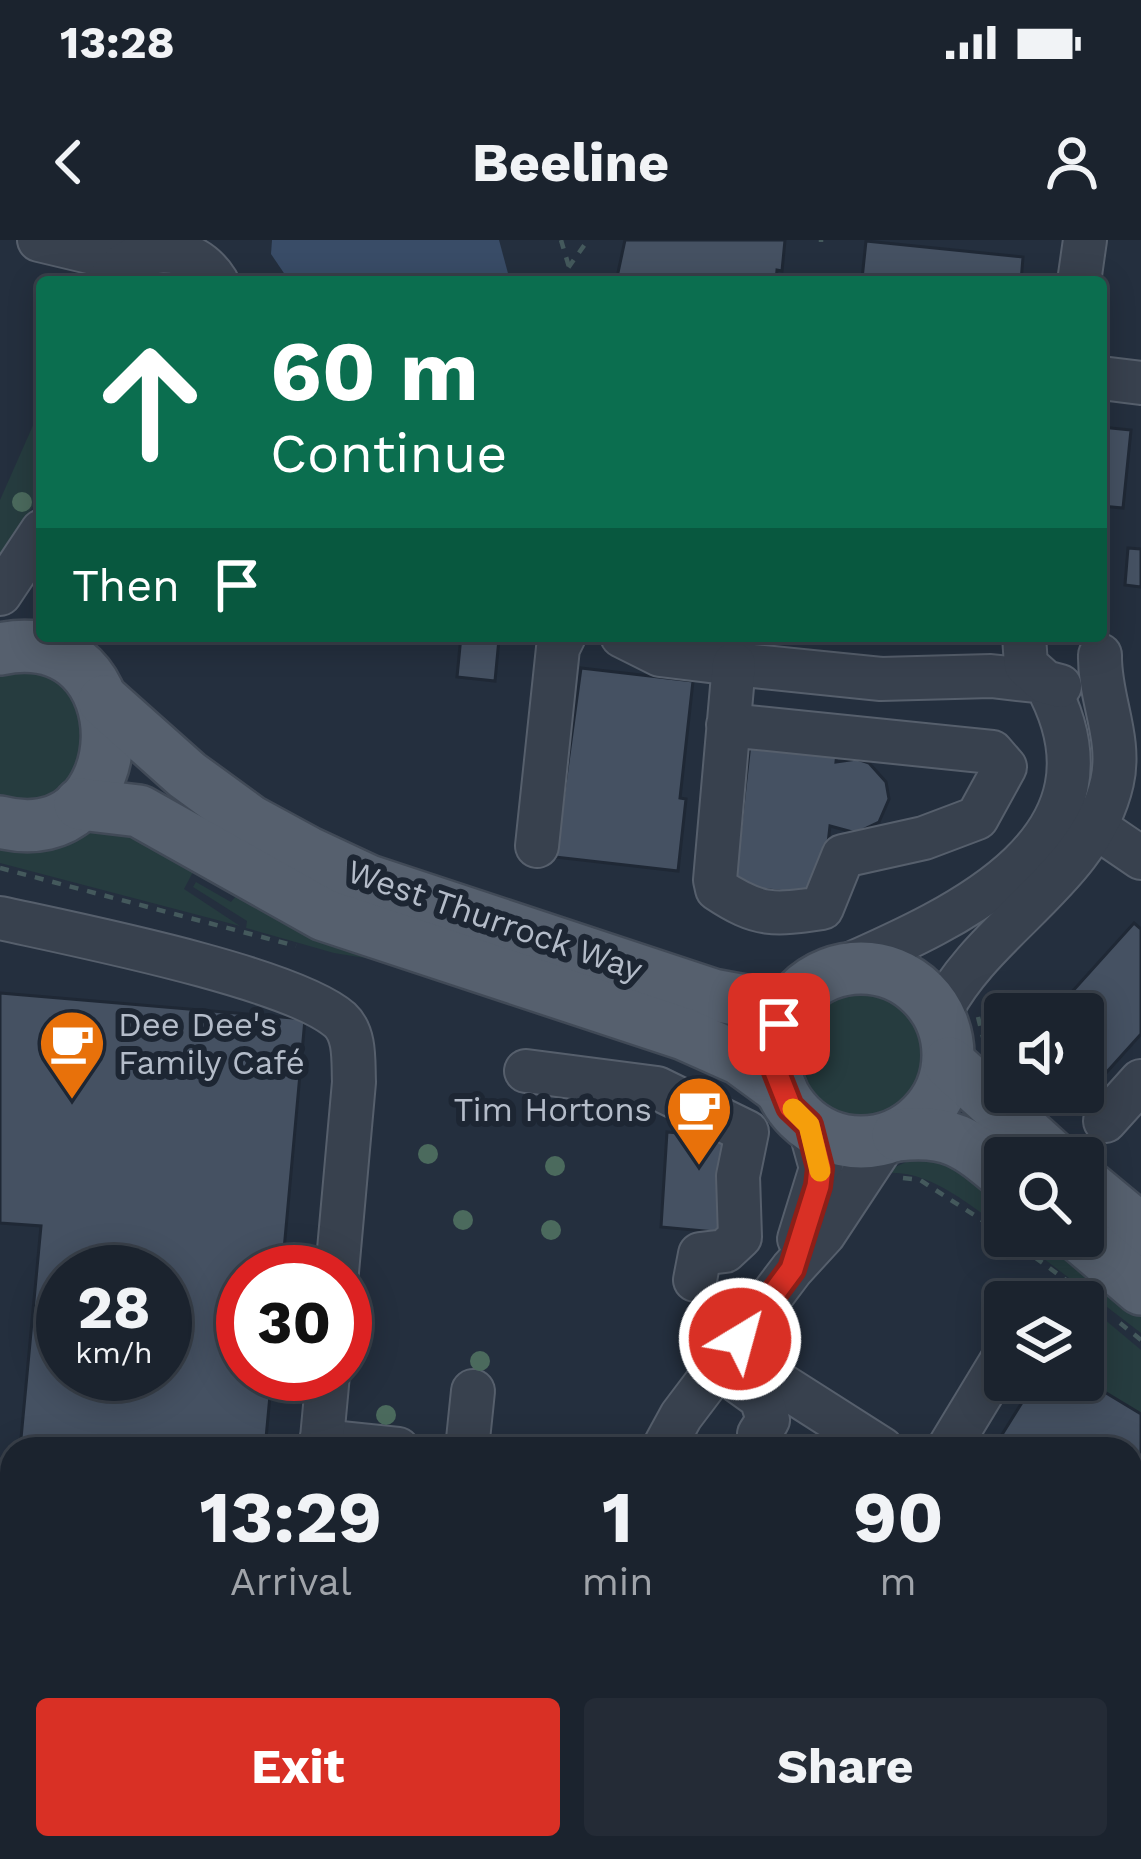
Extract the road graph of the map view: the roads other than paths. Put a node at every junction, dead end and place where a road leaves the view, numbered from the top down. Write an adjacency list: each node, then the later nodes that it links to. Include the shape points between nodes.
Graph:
1 (35, 240): 3 (street); 5 (street)
2 (1084, 240): 6 (street)
3 (134, 259): 4 (street, via 175,251)
4 (212, 265)
5 (62, 276)
6 (1080, 276)
7 (1107, 379): 8 (street)
8 (1141, 383)
9 (36, 540): 10 (street)
10 (0, 594)
11 (553, 642): 28 (street)
12 (634, 642): 19 (street, via 660,655)
13 (1016, 642): 21 (street)
14 (1023, 642): 22 (street, via 1026,665)
15 (1100, 645): 22 (street, via 1085,678); 27 (street, via 1114,754)
16 (61, 648): 17 (main road); 23 (main road, West Thurrock Way)
17 (0, 649)
18 (783, 652): 19 (street); 20 (street)
19 (734, 664): 24 (street)
20 (881, 680): 21 (street); 25 (street)
21 (926, 680): 22 (street)
22 (1045, 682): 31 (street, via 1065,722 1069,777 1040,846 962,909)
23 (104, 701): 26 (main road, via 109,757 98,783); 32 (main road, West Thurrock Way, via 250,821 369,881 713,995)
24 (728, 725): 25 (street); 25 (street, via 717,889 774,915 822,908 843,856 977,818 1005,767 992,752)
25 (876, 740)
26 (31, 822): 36 (main road, West Thurrock Way, via 139,811 325,915 740,1059)
27 (1097, 828): 29 (street); 33 (street, via 1081,856 972,961)
28 (537, 846)
29 (1141, 858)
30 (0, 918): 43 (street, via 251,982 341,1021 354,1082)
31 (835, 971): 32 (main road); 33 (main road, via 884,970 912,983)
32 (792, 1001): 36 (main road, via 773,1050)
33 (962, 1034): 38 (main road, via 936,1101); 39 (main road)
34 (534, 1081): 46 (street, via 657,1088 747,1132 738,1176 740,1237 725,1251 700,1254)
35 (1141, 1081): 37 (street)
36 (795, 1107): 38 (main road, via 846,1141); 45 (street, via 820,1168)
37 (1105, 1121)
38 (892, 1137): 40 (main road, via 934,1131); 45 (street)
39 (1038, 1137)
40 (984, 1158)
41 (1104, 1200): 42 (main road)
42 (1141, 1231)
43 (339, 1245)
44 (1094, 1257): 47 (main road)
45 (792, 1269): 48 (street)
46 (695, 1280)
47 (1126, 1302)
48 (730, 1352): 52 (street, via 736,1380 761,1398 768,1420); 55 (street); 56 (street)
49 (984, 1390): 57 (street)
50 (473, 1391): 54 (street)
51 (325, 1401): 53 (street)
52 (759, 1434)
53 (322, 1437)
54 (468, 1437)
55 (669, 1437)
56 (864, 1437)
57 (955, 1437)

